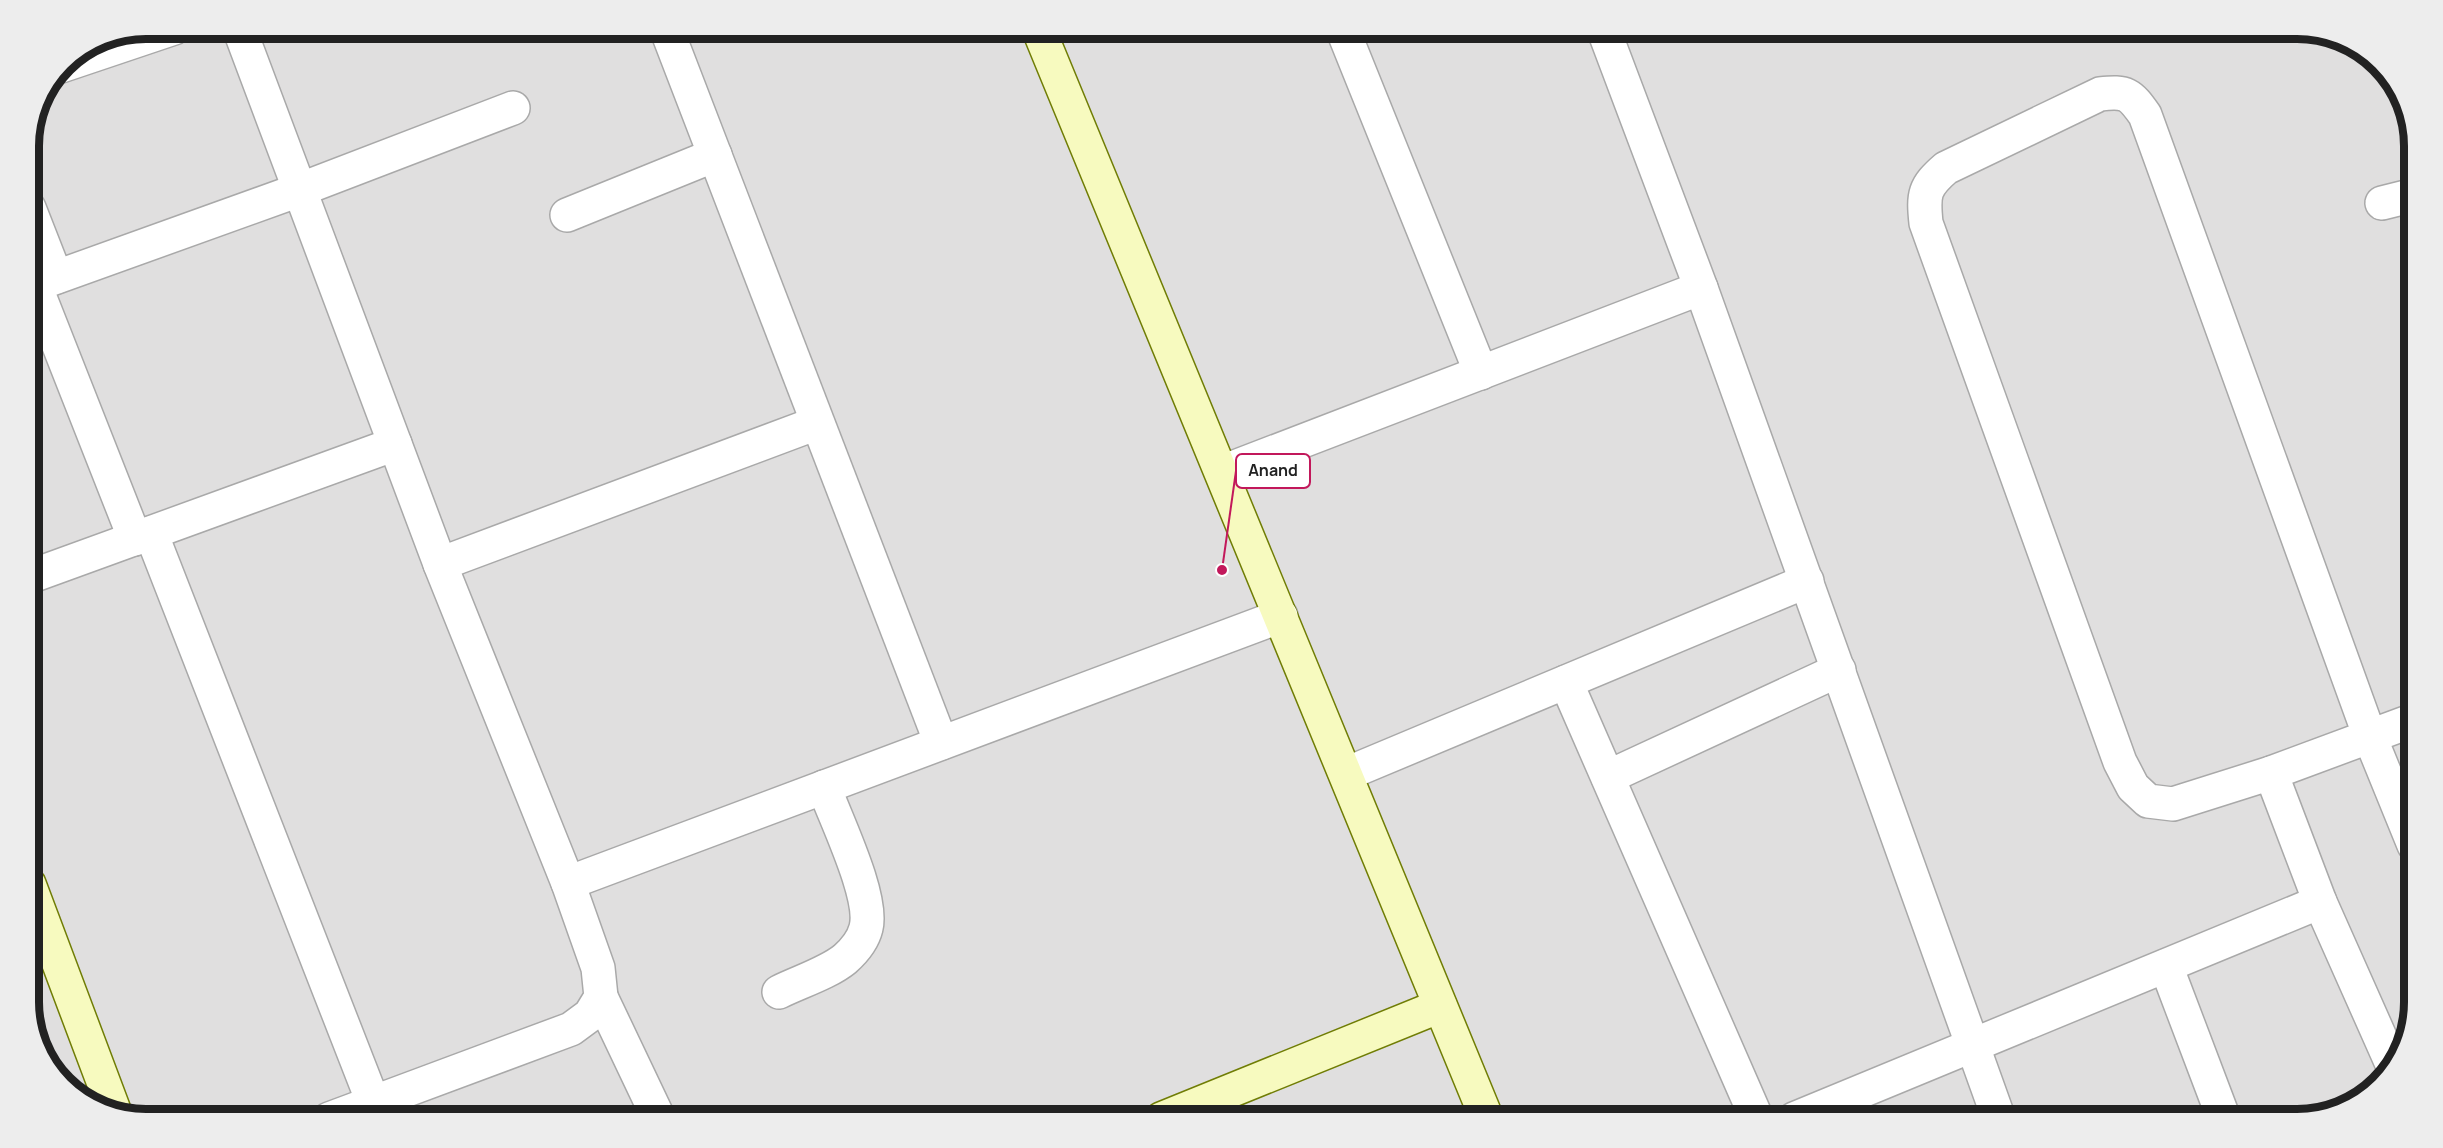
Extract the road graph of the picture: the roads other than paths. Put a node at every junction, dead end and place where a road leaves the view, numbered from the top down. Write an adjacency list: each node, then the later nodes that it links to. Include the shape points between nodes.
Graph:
1 (141, 39): 7 (street)
2 (243, 39): 10 (street)
3 (670, 39): 9 (street)
4 (1043, 39): 19 (street)
5 (1346, 39): 16 (street)
6 (1607, 39): 15 (street)
7 (86, 58)
8 (513, 108): 10 (street)
9 (715, 155): 13 (street); 17 (street)
10 (299, 190): 14 (street); 18 (street)
11 (2404, 198): 12 (street)
12 (2382, 203)
13 (567, 215)
14 (40, 283): 20 (street)
15 (1701, 288): 16 (street); 23 (street)
16 (1481, 373): 19 (street)
17 (818, 423): 21 (street); 29 (street)
18 (395, 444): 20 (street); 21 (street)
19 (1222, 472): 24 (street)
20 (143, 536): 22 (street); 44 (street)
21 (440, 564): 35 (street)
22 (39, 573)
23 (1807, 581): 25 (street); 26 (street)
24 (1281, 616): 29 (street); 31 (street)
25 (1839, 670): 32 (street); 42 (street)
26 (1566, 682): 31 (street); 32 (street)
27 (2404, 724): 28 (street)
28 (2370, 737): 30 (street); 30 (street, via 2145,115 2133,98 2121,92 2100,94 1946,168 1929,183 1924,201 1926,223 2120,762 2133,787 2148,801 2173,804); 34 (street)
29 (940, 743): 33 (street)
30 (2271, 773): 36 (street)
31 (1346, 774): 41 (street)
32 (1608, 777): 50 (street)
33 (824, 787): 35 (street); 39 (street, via 862,886 866,928 843,960)
34 (2404, 820)
35 (568, 883): 40 (street, via 598,968)
36 (2320, 902): 38 (street); 43 (street)
37 (39, 911): 45 (street)
38 (2166, 966): 42 (street); 53 (street)
39 (779, 992)
40 (601, 997): 44 (street, via 590,1014 571,1029); 47 (street)
41 (1440, 1006): 48 (street); 49 (street)
42 (1973, 1044): 51 (street); 52 (street)
43 (2389, 1057)
44 (373, 1102): 46 (street)
45 (111, 1103)
46 (355, 1109)
47 (654, 1109)
48 (1186, 1109)
49 (1483, 1109)
50 (1753, 1109)
51 (1818, 1109)
52 (1996, 1109)
53 (2220, 1109)

